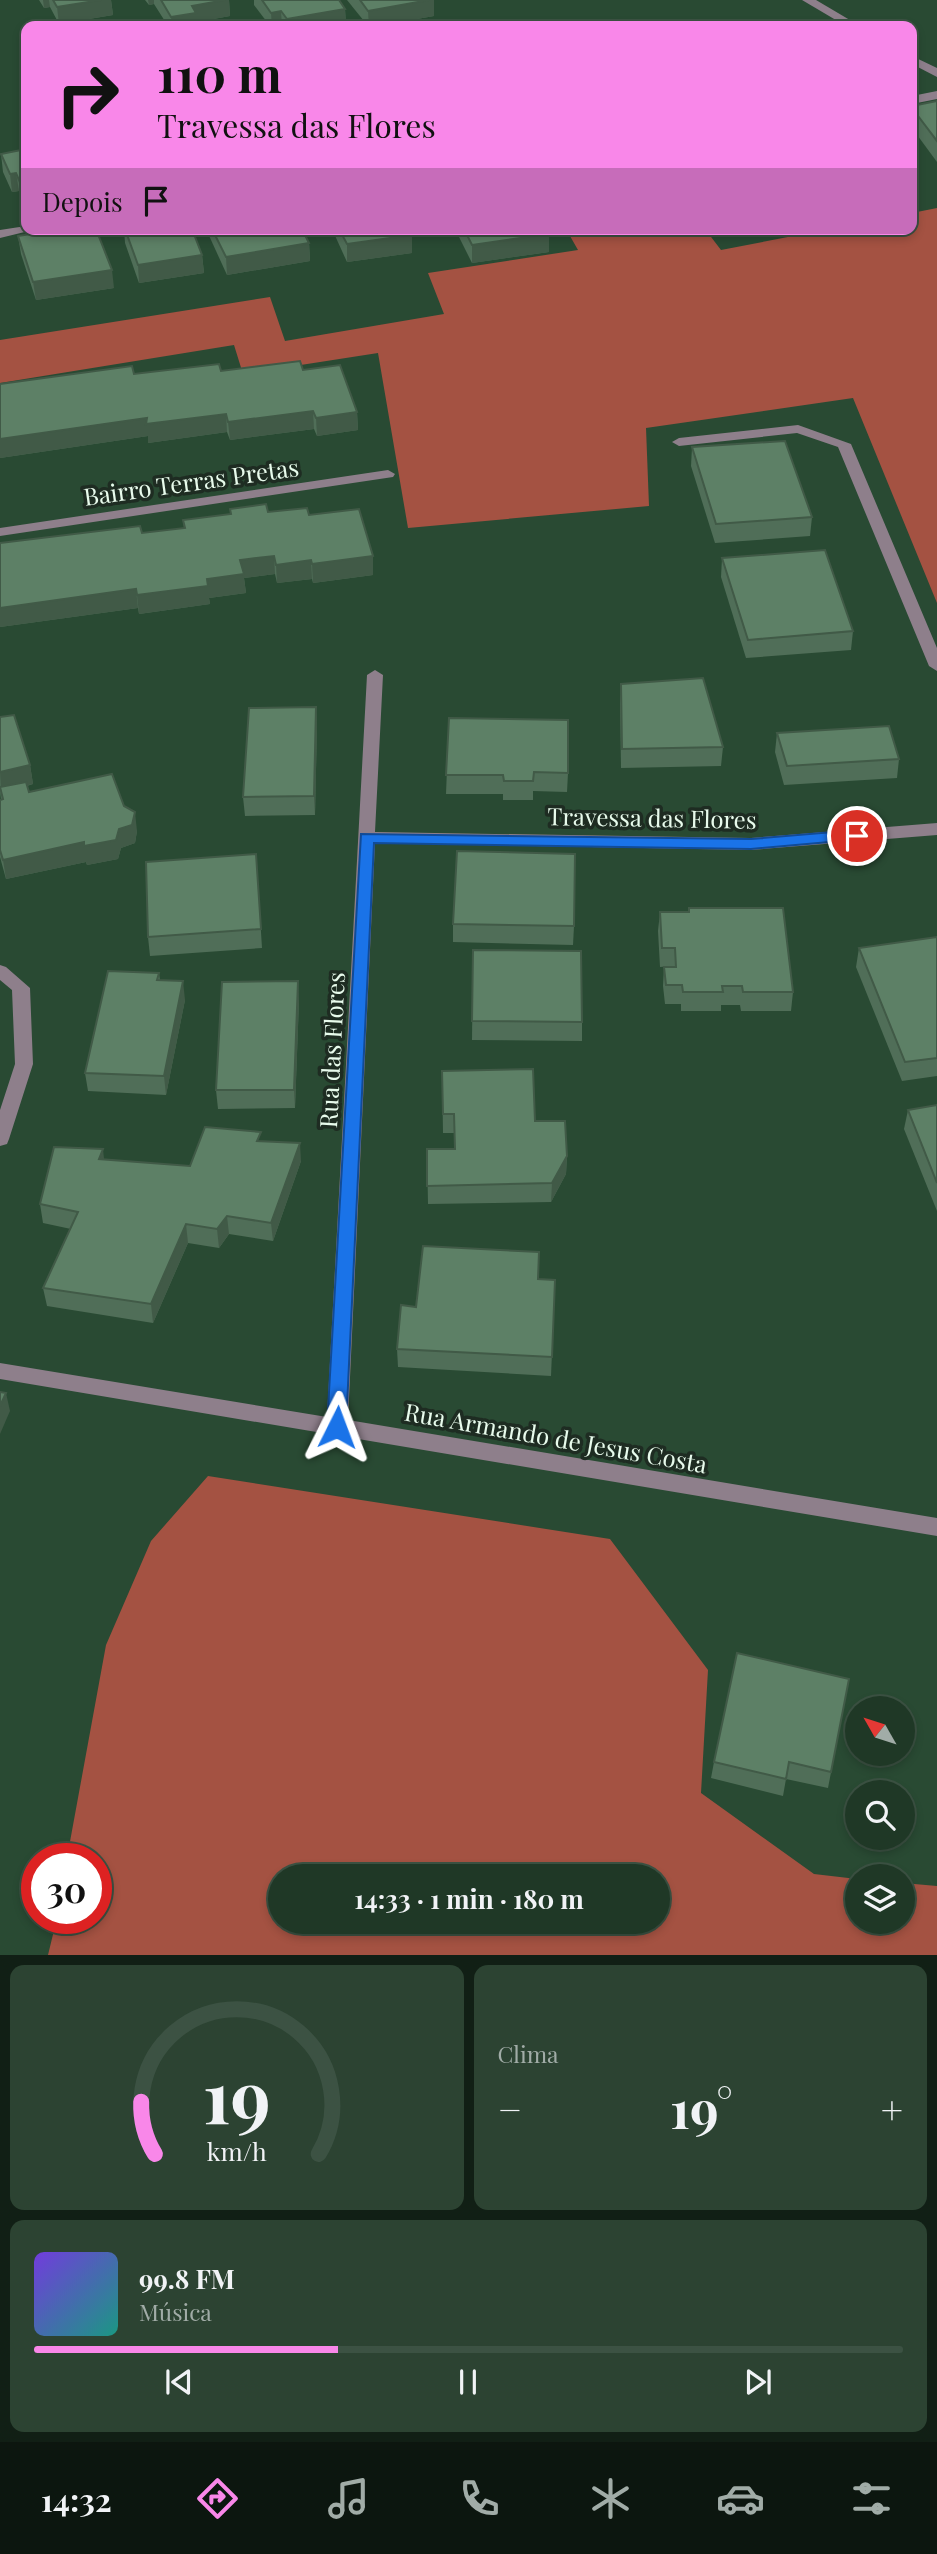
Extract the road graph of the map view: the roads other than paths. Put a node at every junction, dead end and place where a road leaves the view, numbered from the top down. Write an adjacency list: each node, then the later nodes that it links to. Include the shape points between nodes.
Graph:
1 (808, 0): 2 (street)
2 (845, 21)
3 (917, 62): 4 (street)
4 (937, 73)
5 (937, 95): 6 (street)
6 (917, 99)
7 (21, 230): 8 (street)
8 (0, 234)
9 (679, 442): 12 (street, via 798,429 844,443)
10 (388, 474): 11 (street, Bairro Terras Pretas)
11 (0, 532)
12 (937, 666)
13 (374, 676): 15 (street, Rua das Flores)
14 (937, 829): 15 (street, Travessa das Flores, via 751,844)
15 (366, 837): 19 (street, Rua das Flores)
16 (0, 971): 17 (street, via 21,988 24,1064)
17 (0, 1139)
18 (0, 1371): 19 (street, Rua Armando de Jesus Costa)
19 (337, 1427): 20 (street, Rua Armando de Jesus Costa)
20 (937, 1527)

